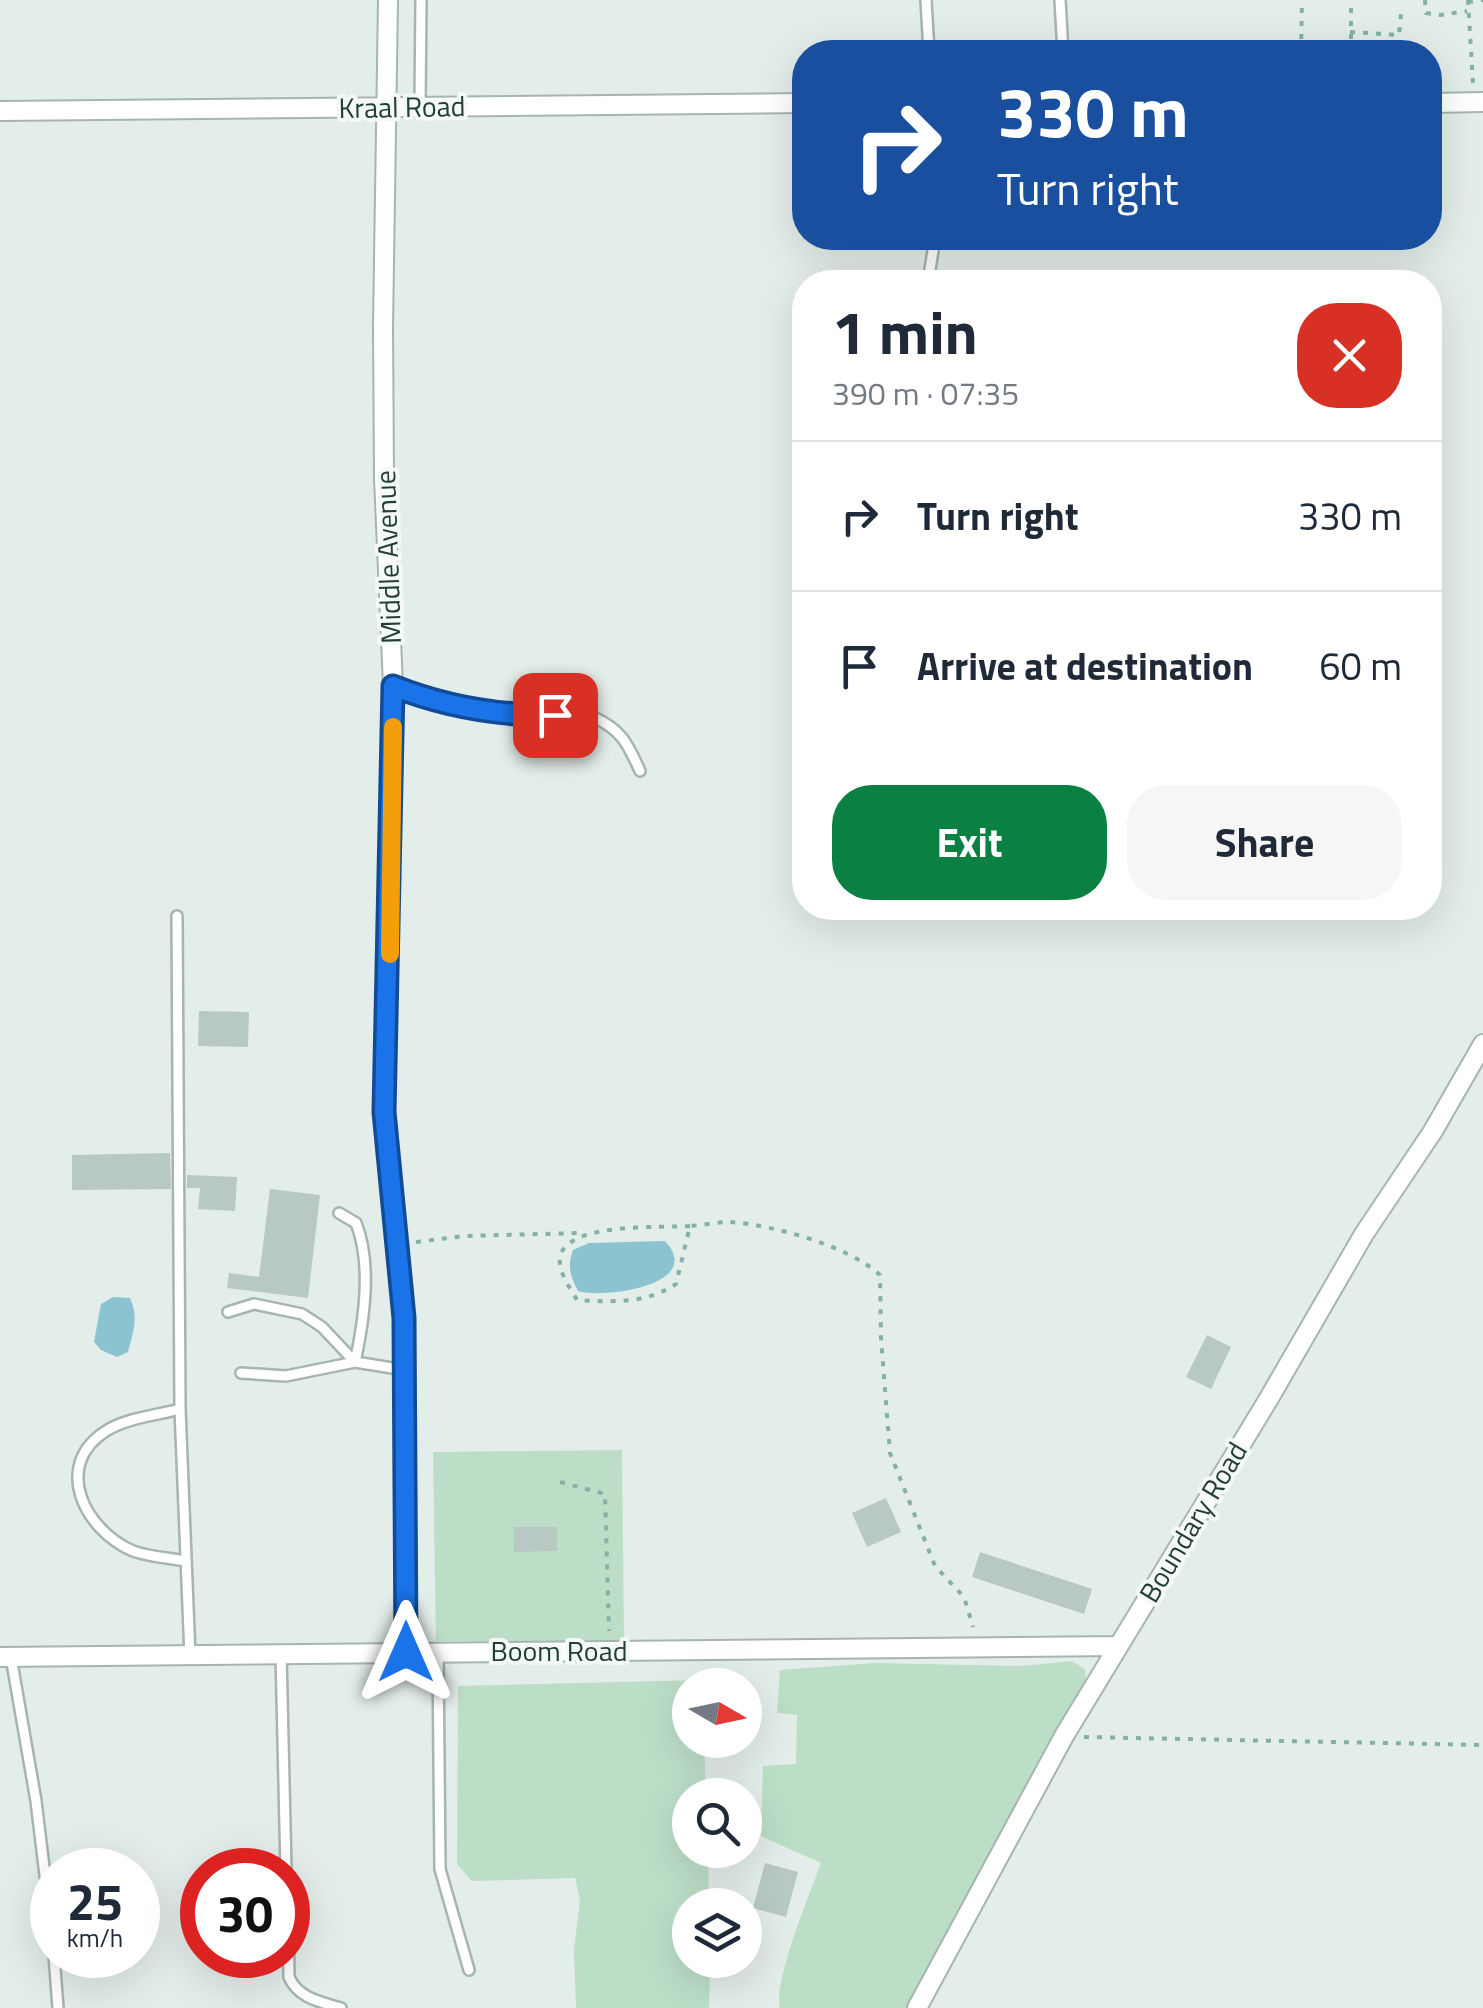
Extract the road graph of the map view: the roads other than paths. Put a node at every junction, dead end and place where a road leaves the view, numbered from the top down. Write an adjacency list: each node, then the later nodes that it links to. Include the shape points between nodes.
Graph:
1 (388, 0): 11 (street, Middle Avenue)
2 (421, 0): 10 (lane)
3 (926, 0): 5 (lane)
4 (1060, 0): 6 (lane)
5 (928, 40)
6 (1062, 40)
7 (1478, 102): 9 (street)
8 (792, 103): 10 (street, Kraal Road)
9 (1442, 103)
10 (420, 106): 11 (street, Kraal Road)
11 (386, 107): 12 (street, Kraal Road); 13 (street, Middle Avenue, via 384,440)
12 (0, 111)
13 (393, 686): 14 (lane, via 488,712 593,717 625,737); 20 (street, Middle Avenue, via 384,1112)
14 (640, 772)
15 (177, 916): 22 (lane)
16 (1483, 1044): 24 (street, Boundary Road)
17 (339, 1213): 19 (lane, via 356,1223 362,1246)
18 (228, 1312): 19 (lane, via 254,1304 302,1314)
19 (356, 1362): 20 (lane); 21 (lane, via 286,1376)
20 (405, 1370): 25 (street, Middle Avenue)
21 (241, 1373)
22 (180, 1409): 23 (lane); 23 (lane, via 109,1429 89,1445 77,1480 85,1511 103,1530 134,1551)
23 (186, 1561): 28 (lane)
24 (1118, 1646): 26 (street, Boom Road); 37 (street, Boundary Road)
25 (406, 1652): 26 (street, Boom Road); 27 (street, Boom Road)
26 (438, 1652): 32 (lane, via 440,1869)
27 (281, 1653): 28 (street, Boom Road); 31 (lane)
28 (190, 1656): 29 (street, Boom Road)
29 (6, 1657): 30 (lane)
30 (42, 1848)
31 (285, 1848)
32 (470, 1970)
33 (56, 1978): 35 (lane)
34 (289, 1978): 36 (lane, via 313,2000)
35 (58, 2008)
36 (340, 2008)
37 (917, 2008)

